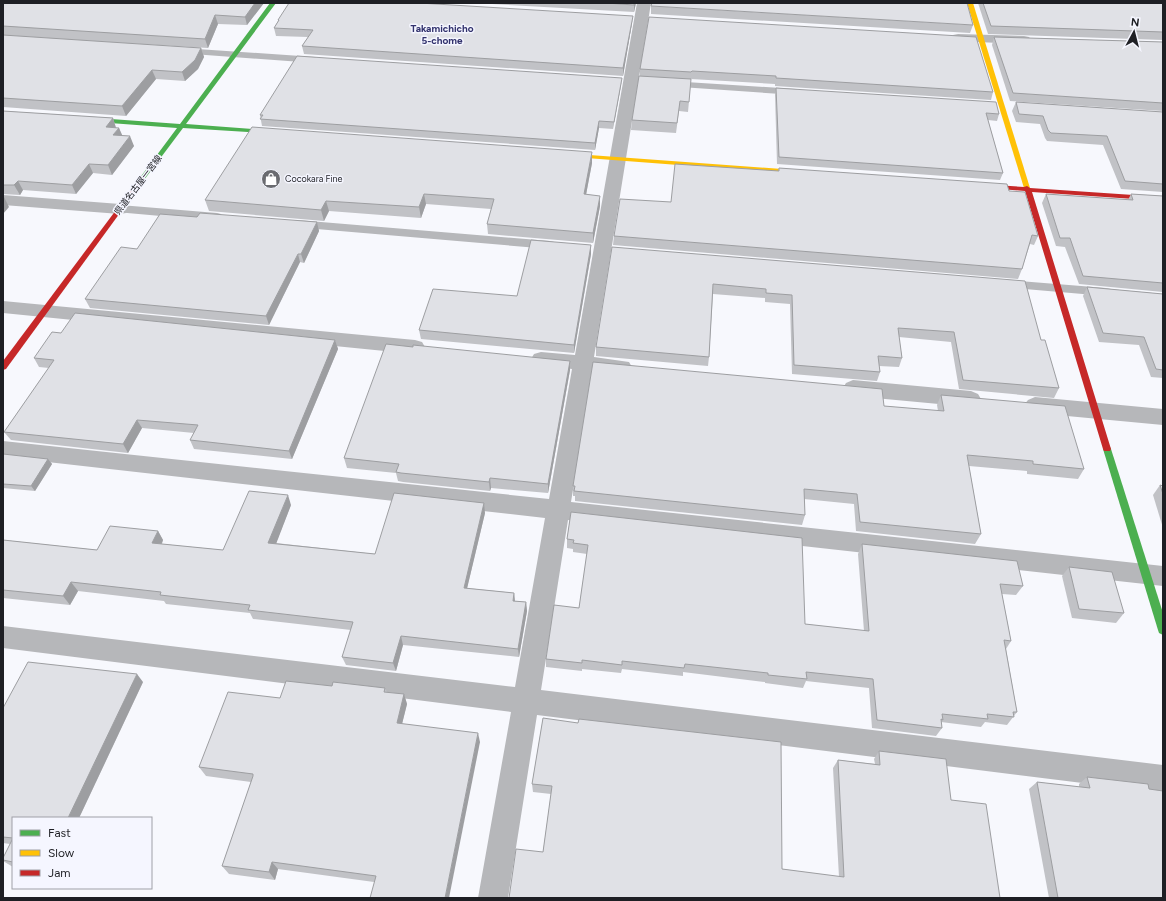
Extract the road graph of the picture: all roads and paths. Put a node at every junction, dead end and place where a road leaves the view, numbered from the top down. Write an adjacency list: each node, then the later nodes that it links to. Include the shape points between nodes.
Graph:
1 (273, 3): 8 (street, 県道名古屋一宮線)
2 (970, 3): 5 (street)
3 (642, 15): 18 (street)
4 (949, 37): 5 (street)
5 (980, 39): 6 (street); 12 (street)
6 (1036, 41)
7 (170, 50): 8 (lane)
8 (235, 55): 9 (lane); 15 (street, 県道名古屋一宮線)
9 (328, 61)
10 (662, 83): 11 (lane)
11 (805, 92)
12 (997, 105): 13 (lane); 21 (street)
13 (1016, 106)
14 (71, 118): 15 (street)
15 (182, 126): 16 (street); 24 (street, 県道名古屋一宮線)
16 (289, 134)
17 (555, 154): 18 (street)
18 (617, 159): 19 (street); 35 (street)
19 (820, 174)
20 (971, 185): 21 (street)
21 (1027, 189): 22 (street); 29 (street)
22 (1163, 199)
23 (3, 200): 24 (street)
24 (120, 209): 25 (lane); 32 (street, 県道名古屋一宮線)
25 (226, 218)
26 (289, 223): 27 (lane)
27 (565, 246)
28 (994, 282): 29 (lane)
29 (1057, 288): 30 (lane); 41 (street)
30 (1118, 293)
31 (3, 307): 32 (street)
32 (45, 311): 33 (street); 36 (street, 県道名古屋一宮線)
33 (434, 349)
34 (520, 357): 35 (street)
35 (583, 364): 37 (street); 44 (street)
36 (3, 367)
37 (637, 368)
38 (832, 386): 39 (street)
39 (987, 401)
40 (1018, 404): 41 (street)
41 (1095, 410): 42 (street); 45 (street)
42 (1163, 417)
43 (3, 449): 44 (street)
44 (558, 511): 45 (street); 48 (street)
45 (1154, 575): 46 (street)
46 (1163, 630)
47 (3, 637): 48 (street)
48 (526, 702): 49 (street); 50 (street)
49 (1163, 779)
50 (493, 898)

